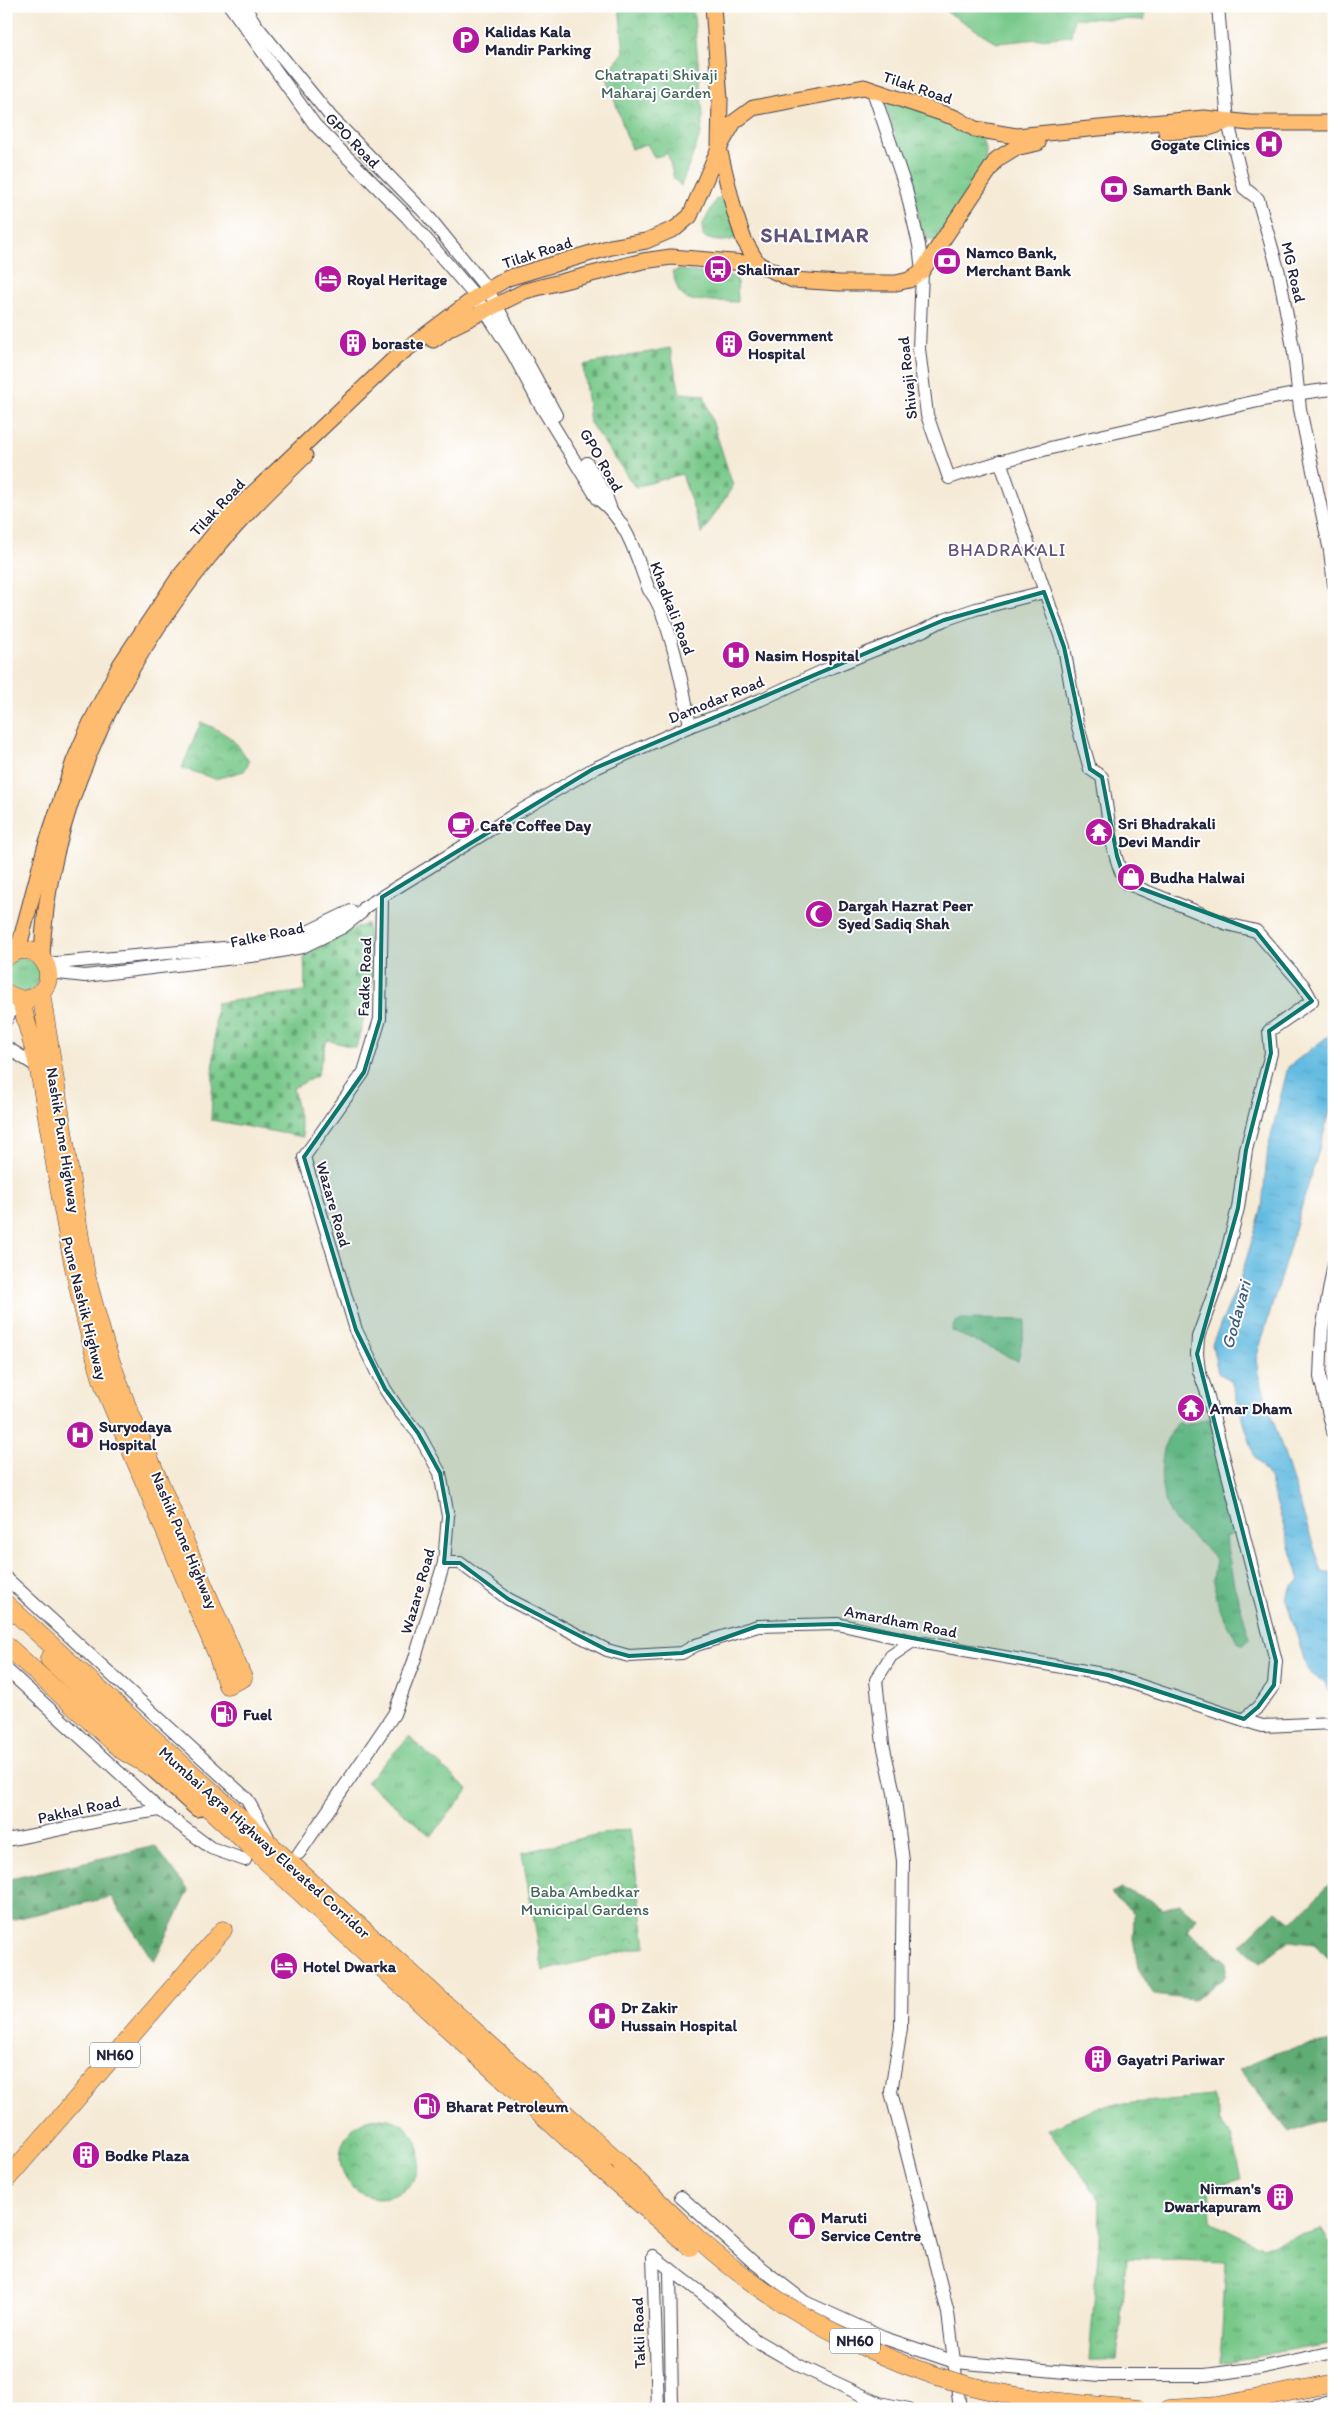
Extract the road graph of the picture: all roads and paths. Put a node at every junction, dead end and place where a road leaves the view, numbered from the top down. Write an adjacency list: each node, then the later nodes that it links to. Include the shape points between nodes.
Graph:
1 (230, 6): 6 (street)
2 (244, 6): 6 (street)
3 (712, 6): 12 (main road, via 720,100)
4 (720, 6): 8 (main road, via 727,106)
5 (1218, 6): 9 (street, MG Road)
6 (251, 28): 13 (street, GPO Road); 15 (street, GPO Road, via 315,125)
7 (873, 91): 8 (main road, Tilak Road, via 864,87 848,89 753,108); 11 (main road, Tilak Road); 17 (street, Shivaji Road, via 906,189)
8 (734, 122): 12 (main road, Tilak Road)
9 (1228, 122): 10 (main road, Tilak Road); 11 (main road, Tilak Road, via 1204,118 1016,136); 14 (main road, Tilak Road, via 1205,129 1028,144); 21 (street, MG Road, via 1244,188 1258,200 1279,273)
10 (1334, 123)
11 (990, 132): 14 (main road)
12 (719, 148): 16 (main road, via 744,240); 18 (main road, Tilak Road, via 690,216 676,228 646,242 611,247 508,278)
13 (365, 153): 15 (street); 18 (street, GPO Road, via 427,215)
14 (997, 159): 17 (main road, Tilak Road)
15 (355, 167): 18 (street, GPO Road)
16 (758, 264): 17 (main road, Tilak Road, via 792,280 840,283 896,283 909,280); 19 (main road, Tilak Road, via 671,257 643,261 525,291)
17 (922, 270): 22 (street, Shivaji Road, via 919,349 927,415 949,478)
18 (482, 293): 19 (street, GPO Road); 29 (main road, Tilak Road, via 395,358 305,442 227,518 179,577 120,665 90,724 74,761)
19 (491, 307): 23 (street, GPO Road, via 556,422 605,492); 30 (main road, Tilak Road, via 450,328 415,352 240,521 177,600 131,671 86,761 51,872 43,919)
20 (1334, 389): 21 (street)
21 (1299, 393): 22 (street); 24 (street, MG Road)
22 (1000, 461): 25 (street)
23 (610, 507): 26 (street, Khadkali Road, via 627,530 649,590 655,596 681,678)
24 (1334, 585)
25 (1044, 592): 26 (street, Damodar Road, via 944,620 760,700); 50 (street, via 1064,648 1077,723 1090,769 1102,777 1120,872 1126,883 1227,924 1256,931 1303,985 1312,1001 1269,1030 1271,1053 1246,1150 1238,1208 1198,1345 1199,1371 1276,1661 1274,1685 1258,1707)
26 (690, 726): 27 (street, Damodar Road, via 579,777)
27 (382, 897): 28 (street, Damodar Road); 36 (street, Fadke Road, via 380,1019 364,1072)
28 (365, 907): 30 (street, Falke Road, via 298,937 257,945)
29 (10, 951): 30 (highway, via 31,950)
30 (45, 964): 31 (highway, via 46,987)
31 (41, 993): 32 (highway, via 30,999); 49 (highway, Nashik Pune Highway, via 86,1275 105,1345)
32 (15, 997): 33 (street); 35 (highway, Pune Nashik Highway)
33 (6, 1020)
34 (6, 1047): 35 (street)
35 (38, 1068): 49 (highway, Pune Nashik Highway, via 74,1272 105,1389 217,1654)
36 (304, 1157): 39 (street, Wazare Road, via 356,1330 385,1388 418,1433 440,1473 448,1516)
37 (1334, 1263): 38 (street, via 1322,1330 1320,1377)
38 (1334, 1435)
39 (444, 1563): 46 (street, Amardham Road, via 460,1563 508,1599 607,1650 629,1656 682,1653 696,1645 758,1626 838,1624); 57 (street, Wazare Road, via 394,1714)
40 (6, 1578): 55 (street, via 247,1799)
41 (6, 1590): 52 (highway, via 149,1723)
42 (6, 1597): 52 (main road)
43 (6, 1604): 73 (highway, Mumbai Agra Highway Elevated Corridor / NH60, bridge, via 738,2273 790,2308 849,2338 903,2362 979,2388 1081,2404)
44 (6, 1619): 72 (highway, Mumbai Agra Highway Elevated Corridor / NH60, bridge, via 605,2173 729,2280 775,2312 846,2350 924,2382)
45 (6, 1635): 53 (main road)
46 (913, 1640): 50 (street, Amardham Road, via 1108,1675); 64 (street, via 891,1656 876,1680 883,1744 903,1861 901,2028 891,2092 939,2272)
47 (6, 1645): 53 (highway, via 123,1751)
48 (6, 1669): 54 (street)
49 (235, 1681)
50 (1244, 1719): 51 (street, Amardham Road, via 1262,1726)
51 (1334, 1723)
52 (167, 1746): 55 (main road)
53 (149, 1766): 58 (main road)
54 (160, 1810): 56 (street, Pakhal Road); 58 (street, via 211,1848)
55 (268, 1837)
56 (6, 1840)
57 (299, 1853)
58 (246, 1857)
59 (6, 2164): 60 (highway, NH60, via 219,1927)
60 (6, 2180)
61 (680, 2197): 64 (street, via 752,2261 805,2302 884,2338)
62 (670, 2269): 68 (street, Takli Road, via 653,2256); 69 (street, Takli Road); 70 (street, via 755,2340 800,2366 880,2403)
63 (1334, 2352): 64 (street, via 1260,2368 1205,2375 1100,2375)
64 (955, 2362): 71 (street)
65 (1334, 2383): 74 (highway, via 1218,2406)
66 (1334, 2394): 75 (highway)
67 (1334, 2401): 76 (street)
68 (658, 2409)
69 (672, 2409)
70 (910, 2409)
71 (960, 2409)
72 (1029, 2409)
73 (1140, 2409)
74 (1169, 2409)
75 (1268, 2409)
76 (1298, 2409)

